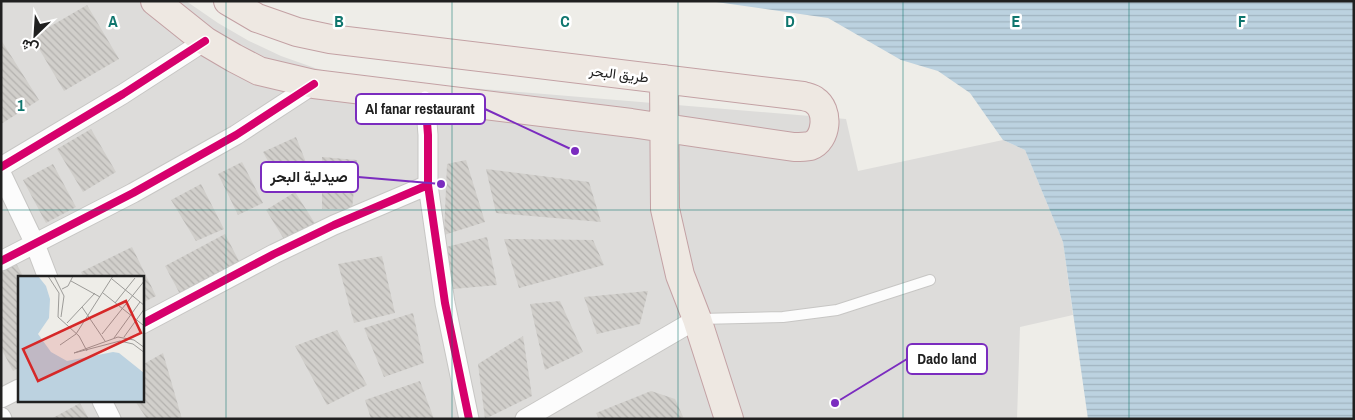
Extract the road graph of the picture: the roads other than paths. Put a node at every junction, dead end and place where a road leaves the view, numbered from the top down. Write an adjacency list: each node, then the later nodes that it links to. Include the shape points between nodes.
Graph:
1 (155, 1): 3 (highway, طريق البحر)
2 (228, 1): 4 (highway, طريق البحر, via 257,18 330,39)
3 (205, 41): 5 (highway, طريق البحر, via 259,71); 8 (street)
4 (664, 80): 7 (highway); 7 (highway, طريق البحر, via 803,96 814,100 824,110 824,124 819,140 809,146 794,147)
5 (314, 84): 6 (highway, طريق البحر); 11 (street, via 236,135 133,194)
6 (425, 97): 7 (highway, طريق البحر); 10 (street)
7 (663, 127): 15 (highway, via 665,209 680,275)
8 (1, 167)
9 (1, 173): 11 (street)
10 (428, 185): 16 (street, via 282,250); 21 (street, via 445,303)
11 (35, 244): 12 (street); 13 (street)
12 (1, 261)
13 (47, 276)
14 (930, 280): 15 (lane, via 837,310 783,317)
15 (698, 319): 22 (street); 23 (highway)
16 (144, 323)
17 (18, 390): 18 (street)
18 (1, 398)
19 (102, 402): 20 (street)
20 (111, 419)
21 (469, 419)
22 (524, 419)
23 (729, 419)

